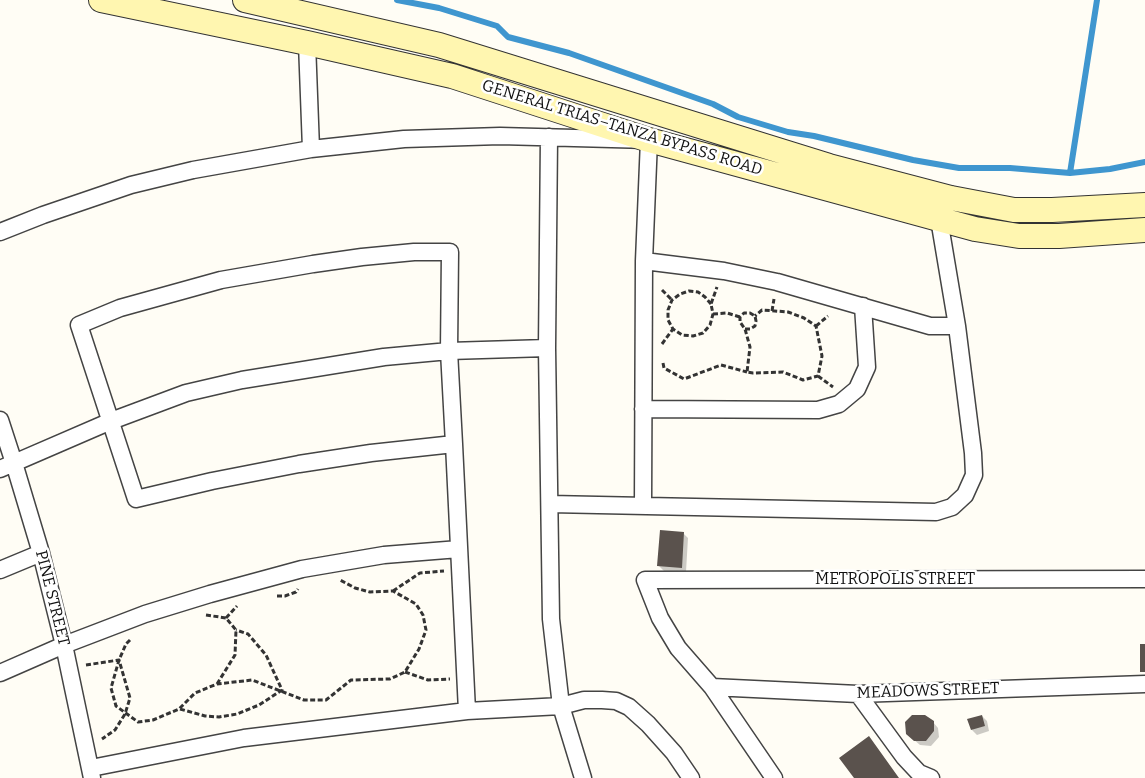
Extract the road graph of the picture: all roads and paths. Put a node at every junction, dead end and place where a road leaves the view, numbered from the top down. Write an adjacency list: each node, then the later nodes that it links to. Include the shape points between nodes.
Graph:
1 (101, 0): 3 (main road, GENERAL TRIAS–TANZA BYPASS ROAD)
2 (245, 0): 7 (main road, GENERAL TRIAS–TANZA BYPASS ROAD, via 440,44 829,166 951,198 1014,210)
3 (307, 43): 5 (main road, GENERAL TRIAS–TANZA BYPASS ROAD, via 452,76); 6 (street)
4 (549, 137): 5 (street); 6 (street, via 404,139); 20 (street)
5 (649, 140): 8 (main road, GENERAL TRIAS–TANZA BYPASS ROAD); 11 (street)
6 (311, 149): 10 (street, via 193,170 131,185)
7 (1145, 205)
8 (939, 220): 9 (main road, GENERAL TRIAS–TANZA BYPASS ROAD, via 1020,236); 16 (street)
9 (1145, 230)
10 (0, 232)
11 (644, 261): 12 (street, via 724,271); 24 (street)
12 (863, 306): 16 (street, via 930,326); 24 (street, via 867,367 857,389 839,404 818,410)
13 (713, 314): 15 (path, via 727,313); 17 (path, via 710,325 693,336 682,335); 17 (path, via 711,304 698,292 680,294 672,300 668,310 668,320)
14 (754, 316): 15 (path, via 744,313); 18 (path, via 755,326); 23 (path, via 762,310 788,312 810,322 816,326 822,356 818,376 803,380 784,372)
15 (740, 317): 18 (path)
16 (956, 326): 30 (street, via 974,476 965,495 952,507 936,512)
17 (673, 329): 19 (path)
18 (745, 329): 23 (path, via 750,348)
19 (661, 345)
20 (547, 348): 21 (street); 29 (street)
21 (449, 351): 26 (street, via 384,357 242,380 186,393); 26 (street, via 450,252 362,257 221,280 120,308 79,324); 27 (street)
22 (662, 361): 23 (path, via 664,368 684,379 721,365)
23 (747, 372)
24 (643, 409): 30 (street)
25 (0, 420): 28 (street, PINE STREET)
26 (111, 421): 27 (street, via 136,499 299,464); 28 (street)
27 (454, 444): 31 (street)
28 (7, 466): 32 (street, PINE STREET)
29 (550, 504): 30 (street); 56 (street, via 551,619)
30 (643, 506)
31 (459, 549): 34 (street); 45 (street, via 384,555 302,569 145,614)
32 (41, 553): 33 (street); 45 (street, PINE STREET)
33 (0, 570)
34 (460, 571): 38 (path, via 420,572); 50 (street)
35 (333, 577): 38 (path, via 370,592)
36 (1145, 579): 53 (street, METROPOLIS STREET, via 645,580 660,618 678,648)
37 (302, 584): 39 (path, via 296,592 285,596)
38 (393, 591): 48 (path, via 416,604 423,615 426,630)
39 (269, 595)
40 (240, 602): 42 (path)
41 (199, 613): 42 (path)
42 (226, 618): 43 (path)
43 (236, 630): 51 (path, via 235,655); 54 (path, via 248,634 266,655)
44 (132, 638): 46 (path)
45 (64, 645): 47 (street, PINE STREET); 49 (street)
46 (119, 660): 47 (path); 59 (path, via 130,698); 59 (path, via 111,688 116,706)
47 (69, 667): 60 (street, PINE STREET)
48 (405, 672): 50 (path, via 428,680); 54 (path, via 390,680 351,680 326,700 304,700)
49 (0, 673)
50 (465, 679): 58 (street)
51 (217, 684): 54 (path, via 252,680); 57 (path, via 195,693)
52 (1145, 684): 55 (street, MEADOWS STREET)
53 (712, 687): 55 (street, MEADOWS STREET); 64 (street)
54 (282, 690): 57 (path, via 237,714 205,716)
55 (858, 694): 65 (street, via 904,757 920,773)
56 (560, 706): 58 (street); 62 (street); 63 (street, via 584,700 602,700 616,701 629,707 674,753)
57 (179, 709): 59 (path, via 153,720 138,722)
58 (467, 711): 61 (street, via 244,738)
59 (125, 714): 60 (path, via 114,730)
60 (87, 749): 61 (street, PINE STREET)
61 (92, 773)
62 (583, 778)
63 (691, 778)
64 (774, 778)
65 (931, 778)

